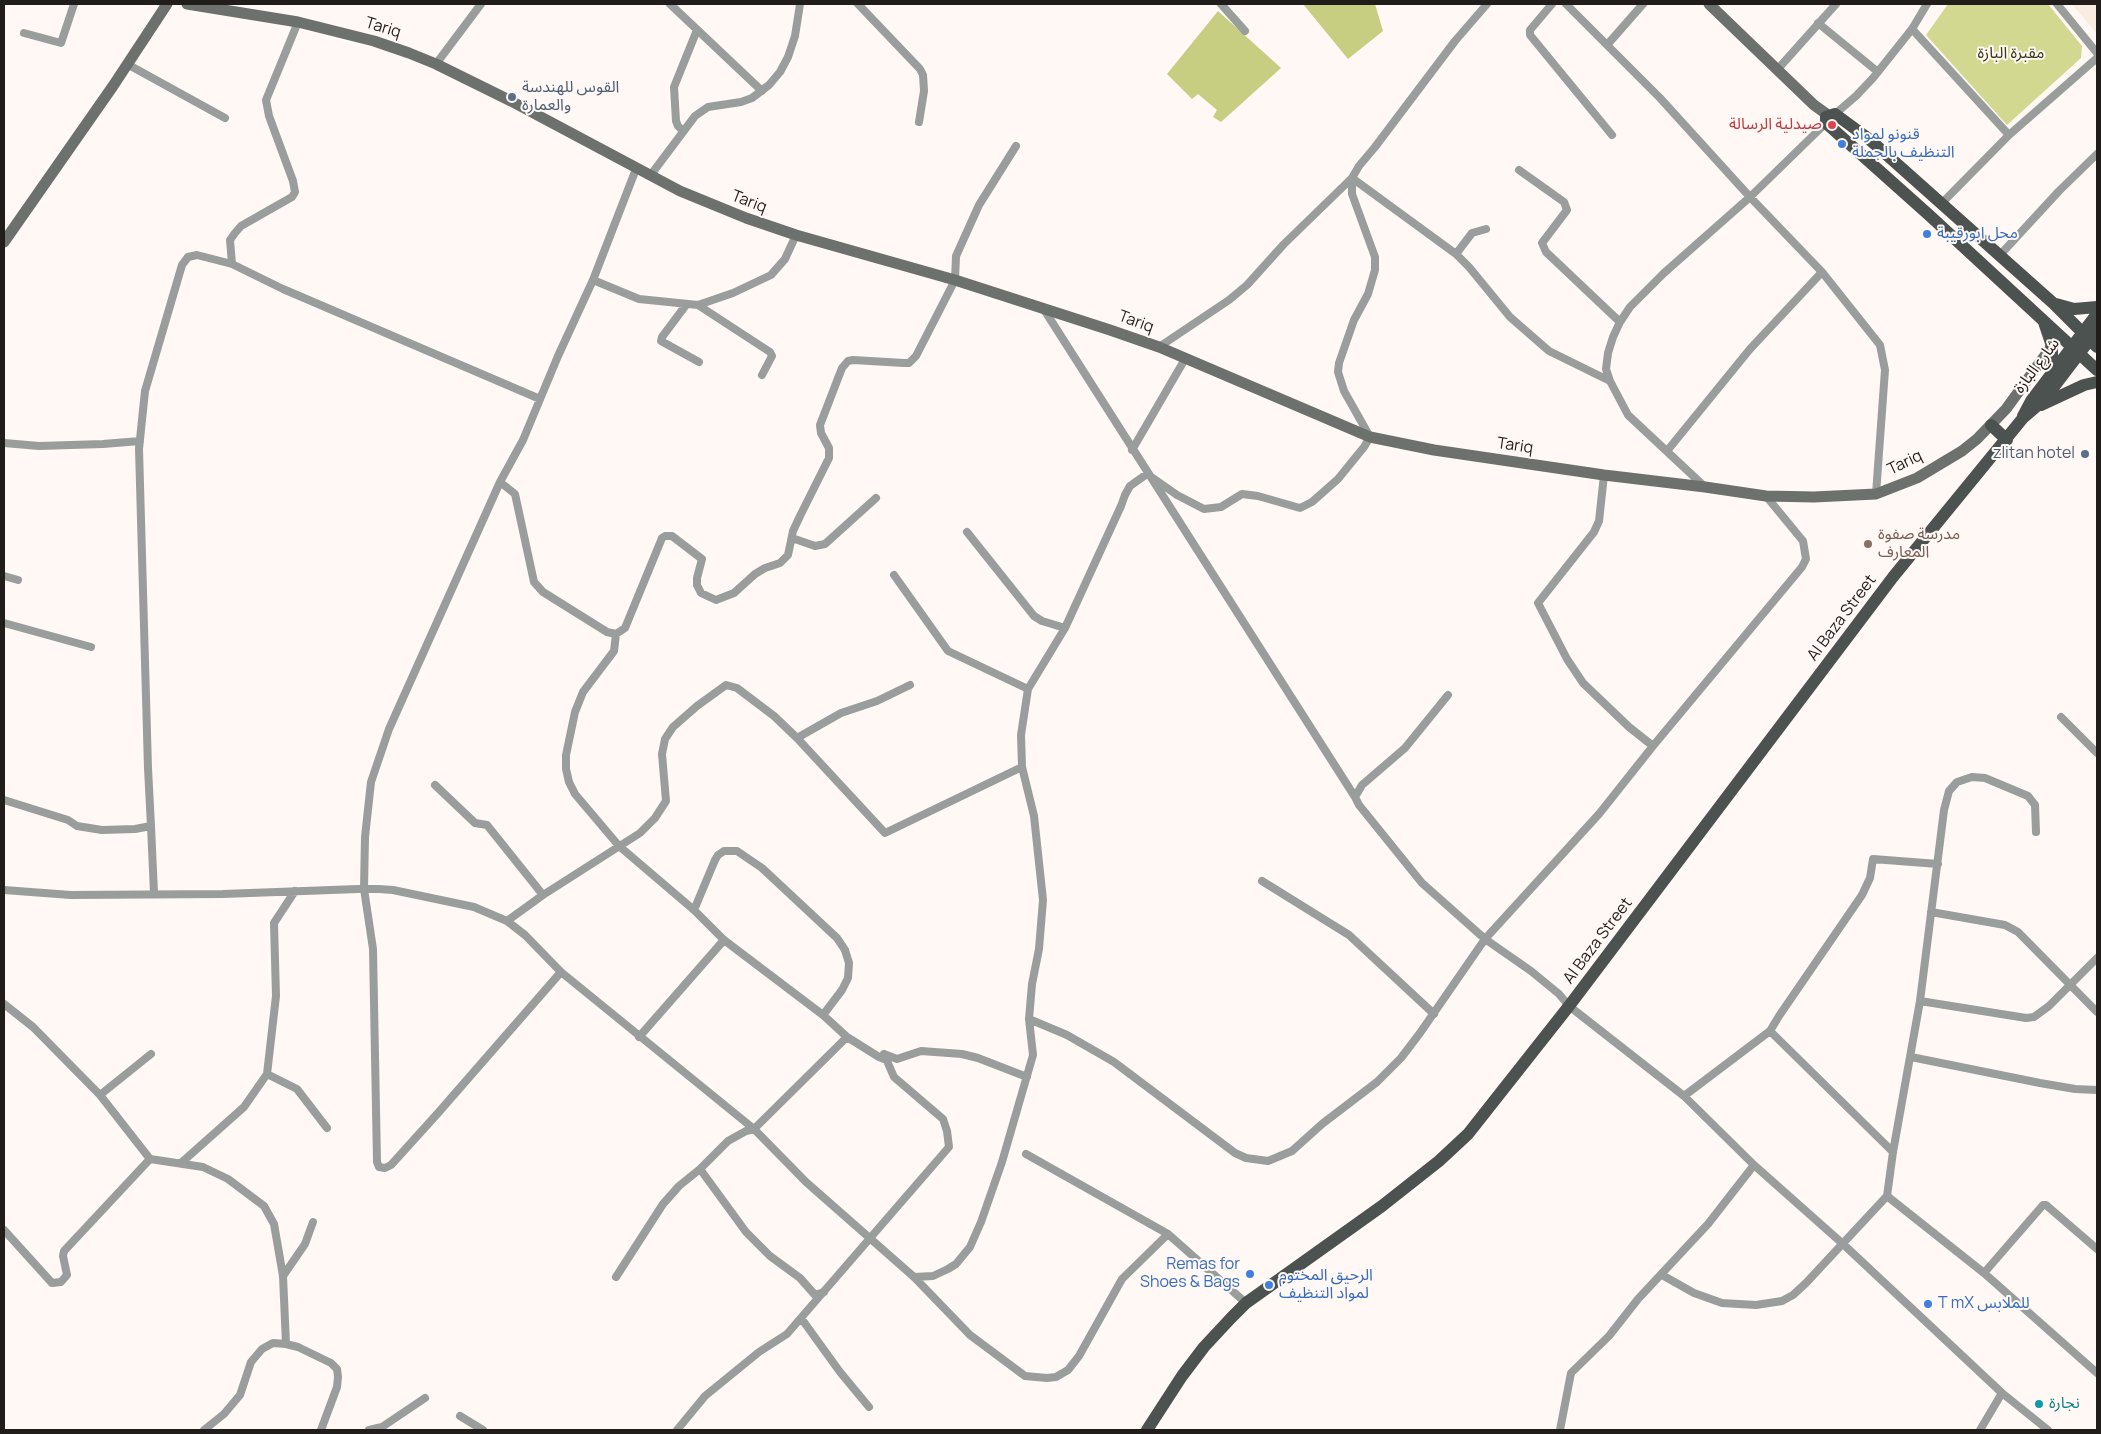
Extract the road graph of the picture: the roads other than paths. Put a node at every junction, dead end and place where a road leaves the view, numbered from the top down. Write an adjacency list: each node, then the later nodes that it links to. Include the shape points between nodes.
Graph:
1 (74, 4): 23 (street, via 61,43)
2 (167, 4): 27 (main road)
3 (187, 4): 4 (main road, Tariq)
4 (191, 4): 18 (main road, Tariq)
5 (481, 4): 28 (street)
6 (670, 4): 21 (street)
7 (800, 4): 31 (street, via 788,57 780,72)
8 (858, 4): 34 (street, via 920,68 924,91)
9 (1221, 4): 22 (street)
10 (1487, 4): 43 (street, via 1455,41)
11 (1552, 4): 36 (street, via 1530,30 1530,35)
12 (1566, 4): 24 (street)
13 (1643, 4): 24 (street)
14 (1709, 4): 29 (main road)
15 (1836, 4): 19 (street)
16 (1927, 4): 20 (street)
17 (2056, 4): 25 (street)
18 (298, 22): 28 (main road, Tariq, via 374,41); 52 (street, via 266,100 293,180 294,192 292,197 234,233 230,240)
19 (1818, 23): 29 (street); 30 (street)
20 (1912, 29): 30 (street); 37 (street)
21 (698, 30): 31 (street); 35 (street, via 674,87 676,121)
22 (1245, 31)
23 (24, 33)
24 (1607, 45): 44 (street)
25 (2097, 53)
26 (2097, 58): 37 (street)
27 (127, 64): 33 (street); 49 (main road)
28 (436, 64): 40 (main road, Tariq)
29 (1777, 70): 32 (main road)
30 (1878, 72): 32 (street)
31 (762, 91): 35 (street, via 740,102 708,107 695,116)
32 (1830, 117): 44 (street); 45 (main road, via 1869,138); 46 (main road)
33 (225, 118)
34 (919, 122)
35 (683, 131): 42 (street)
36 (1612, 134)
37 (2009, 135): 45 (street)
38 (1016, 146): 55 (street, via 979,205 956,256)
39 (2097, 154): 51 (street)
40 (636, 169): 42 (main road, Tariq); 54 (street)
41 (1519, 170): 63 (street, via 1564,202 1567,210 1542,243 1546,252)
42 (650, 176): 48 (main road, Tariq, via 746,218)
43 (1352, 178): 50 (street); 66 (street, via 1247,285); 79 (street, via 1352,194 1374,257 1375,270 1368,294 1354,320 1338,372 1344,391)
44 (1750, 197): 53 (street); 63 (street, via 1664,273 1630,307)
45 (1941, 204): 46 (main road); 51 (main road)
46 (1929, 215): 62 (main road)
47 (1486, 229): 50 (street, via 1472,233)
48 (796, 235): 55 (main road, Tariq); 58 (street, via 785,259 771,275)
49 (4, 242)
50 (1456, 254): 73 (street, via 1510,317 1549,351)
51 (2000, 255): 56 (main road)
52 (232, 264): 75 (street); 80 (street, via 197,255 188,257 182,265 145,391)
53 (1822, 272): 84 (street, via 1750,349); 89 (street, via 1880,344 1884,356)
54 (593, 280): 57 (street, via 639,299); 75 (street)
55 (955, 280): 60 (main road, Tariq); 93 (street, via 924,345 913,360 904,363 853,360 842,368 820,425 829,448 829,458)
56 (2053, 303): 59 (main road, via 2074,309); 64 (main road)
57 (686, 305): 58 (street); 69 (street, via 661,341)
58 (698, 305): 72 (street, via 770,352 772,356)
59 (2097, 307)
60 (1043, 308): 66 (main road, Tariq); 83 (street)
61 (2097, 314): 64 (main road, شارع البازة)
62 (2041, 317): 65 (main road); 67 (main road)
63 (1620, 322): 73 (street, via 1608,353 1606,369)
64 (2092, 338): 67 (main road, شارع البازة)
65 (2052, 346): 71 (main road); 78 (main road, Tariq)
66 (1159, 347): 68 (main road, Tariq)
67 (2076, 350): 70 (main road); 71 (main road, شارع البازة); 76 (main road, شارع البازة)
68 (1184, 359): 79 (main road, Tariq); 83 (street)
69 (699, 362)
70 (2097, 370)
71 (2052, 373): 77 (main road, شارع البازة)
72 (762, 375)
73 (1610, 381): 84 (street, via 1628,415)
74 (2097, 382): 76 (main road, via 2084,384)
75 (540, 399): 87 (street)
76 (2039, 406): 77 (main road, شارع البازة)
77 (2023, 418): 81 (main road, Al Baza Street)
78 (1991, 425): 81 (main road); 89 (main road, Tariq, via 1949,459 1917,478)
79 (1370, 437): 85 (street, via 1338,480 1300,508 1242,494 1221,508 1204,509); 86 (main road, Tariq, via 1434,450)
80 (140, 440): 82 (street, via 39,446); 112 (street)
81 (2007, 440): 132 (main road, Al Baza Street, via 1893,578)
82 (4, 443)
83 (1132, 450): 85 (street)
84 (1667, 451): 88 (street)
85 (1147, 474): 98 (street, via 1130,486 1125,495); 110 (street)
86 (1604, 475): 88 (main road, Tariq); 106 (street, via 1599,521 1594,532 1538,603 1583,683)
87 (500, 482): 99 (street, via 515,494 534,582 543,592 607,632); 117 (street, via 389,729 371,782)
88 (1705, 486): 90 (main road, Tariq)
89 (1876, 494): 90 (main road, Tariq)
90 (1766, 496): 106 (street, via 1803,541 1806,559)
91 (876, 498): 93 (street, via 825,544 815,546)
92 (968, 532): 98 (street, via 1034,616)
93 (792, 538): 99 (street, via 788,554 780,563 765,568 734,593 716,600 705,596 699,589 697,578 702,559 672,536 665,536 627,624)
94 (894, 575): 102 (street, via 948,651)
95 (4, 576): 96 (street)
96 (18, 580)
97 (4, 623): 100 (street)
98 (1065, 628): 102 (street)
99 (616, 634): 114 (street, via 614,650 583,692 575,712 566,769 575,794)
100 (91, 648)
101 (910, 685): 105 (street, via 841,713)
102 (1028, 689): 108 (street, via 1021,735)
103 (1448, 694): 110 (street, via 1405,748 1362,785)
104 (2061, 717): 107 (street)
105 (797, 738): 108 (street, via 885,833); 114 (street, via 737,688 731,685 720,687 669,732 662,747 666,794 663,809 640,833)
106 (1653, 746): 125 (street, via 1599,814)
107 (2097, 753)
108 (1022, 767): 136 (street, via 1034,816 1043,900)
109 (435, 785): 121 (street, via 475,823 487,825)
110 (1355, 796): 125 (street, via 1422,883)
111 (4, 800): 112 (street, via 68,820 77,826 110,830)
112 (151, 826): 120 (street)
113 (2036, 832): 115 (street, via 2035,805 2028,796 1985,778 1962,779 1949,791)
114 (619, 846): 121 (street); 122 (street)
115 (1938, 864): 123 (street); 137 (street, via 1873,859 1870,878 1862,895)
116 (1262, 881): 134 (street, via 1349,935)
117 (364, 889): 119 (street); 124 (street, via 393,890 450,901); 128 (street, via 373,949 376,1162 379,1167 391,1165)
118 (4, 890): 120 (street, via 71,895)
119 (296, 891): 120 (street); 143 (street, via 274,923 276,996)
120 (154, 893)
121 (543, 895): 124 (street)
122 (694, 910): 126 (street); 135 (street, via 718,855 724,851 737,851 762,868 837,938 845,950 849,963 848,978)
123 (1931, 912): 129 (street, via 2005,925 2018,932); 130 (street)
124 (507, 921): 128 (street)
125 (1486, 939): 132 (street, via 1559,994); 134 (street)
126 (724, 940): 135 (street); 138 (street)
127 (2097, 958): 129 (street)
128 (561, 972): 138 (street)
129 (2070, 984): 130 (street, via 2042,1013 2026,1018); 133 (street)
130 (1920, 1001): 142 (street)
131 (4, 1004): 146 (street, via 33,1027)
132 (1569, 1006): 147 (street); 169 (main road, Al Baza Street, via 1468,1134 1439,1161)
133 (2097, 1012)
134 (1434, 1014): 136 (street, via 1401,1058 1377,1082 1292,1151 1268,1161 1246,1158 1235,1152 1114,1062 1067,1035)
135 (823, 1015): 139 (street)
136 (1030, 1019): 144 (street, via 1033,1055)
137 (1770, 1031): 147 (street); 150 (street)
138 (639, 1037): 149 (street)
139 (847, 1037): 141 (street, via 884,1059); 149 (street)
140 (151, 1054): 146 (street)
141 (884, 1054): 144 (street, via 897,1059 921,1051 962,1054); 160 (street, via 894,1077 942,1119 948,1131 949,1147)
142 (1911, 1057): 145 (street, via 2040,1083); 150 (street)
143 (268, 1074): 148 (street, via 297,1089); 153 (street, via 244,1107)
144 (1027, 1078): 167 (street, via 991,1194 970,1247 948,1269 933,1276)
145 (2097, 1090)
146 (100, 1095): 152 (street)
147 (1684, 1096): 154 (street)
148 (327, 1128)
149 (754, 1129): 155 (street, via 728,1142); 160 (street, via 806,1182)
150 (1893, 1152): 156 (street)
151 (1026, 1154): 159 (street)
152 (150, 1159): 153 (street); 158 (street, via 64,1251 67,1275 61,1282 52,1283)
153 (182, 1163): 165 (street, via 202,1167 228,1179 264,1206 274,1224)
154 (1754, 1165): 161 (street); 164 (street, via 1708,1224)
155 (700, 1169): 166 (street, via 663,1204); 168 (street, via 746,1232 770,1256 800,1278 815,1295)
156 (1887, 1196): 161 (street); 163 (street)
157 (313, 1222): 165 (street, via 305,1244)
158 (4, 1230)
159 (1168, 1234): 167 (street, via 1122,1279 1068,1370 1047,1378 1025,1376 970,1335); 169 (street)
160 (869, 1237): 167 (street); 168 (street)
161 (1844, 1244): 164 (street, via 1793,1295 1767,1304 1722,1303 1694,1293); 173 (street)
162 (2097, 1249): 163 (street, via 2043,1205)
163 (1984, 1273): 172 (street)
164 (1662, 1275): 183 (street, via 1609,1336 1571,1373)
165 (283, 1276): 171 (street)
166 (616, 1277)
167 (914, 1277)
168 (824, 1292): 170 (street)
169 (1246, 1304): 182 (main road, Al Baza Street, via 1204,1347)
170 (801, 1318): 175 (street); 181 (street, via 787,1334 705,1396)
171 (286, 1344): 177 (street, via 273,1343 262,1349 252,1362 240,1395); 178 (street, via 337,1369 337,1387)
172 (2097, 1373)
173 (2002, 1393): 184 (street); 185 (street)
174 (425, 1398): 179 (street, via 382,1426)
175 (869, 1407)
176 (460, 1416): 180 (street)
177 (204, 1430)
178 (321, 1430)
179 (369, 1430)
180 (483, 1430)
181 (677, 1430)
182 (1147, 1430)
183 (1560, 1430)
184 (1980, 1430)
185 (2048, 1430)

